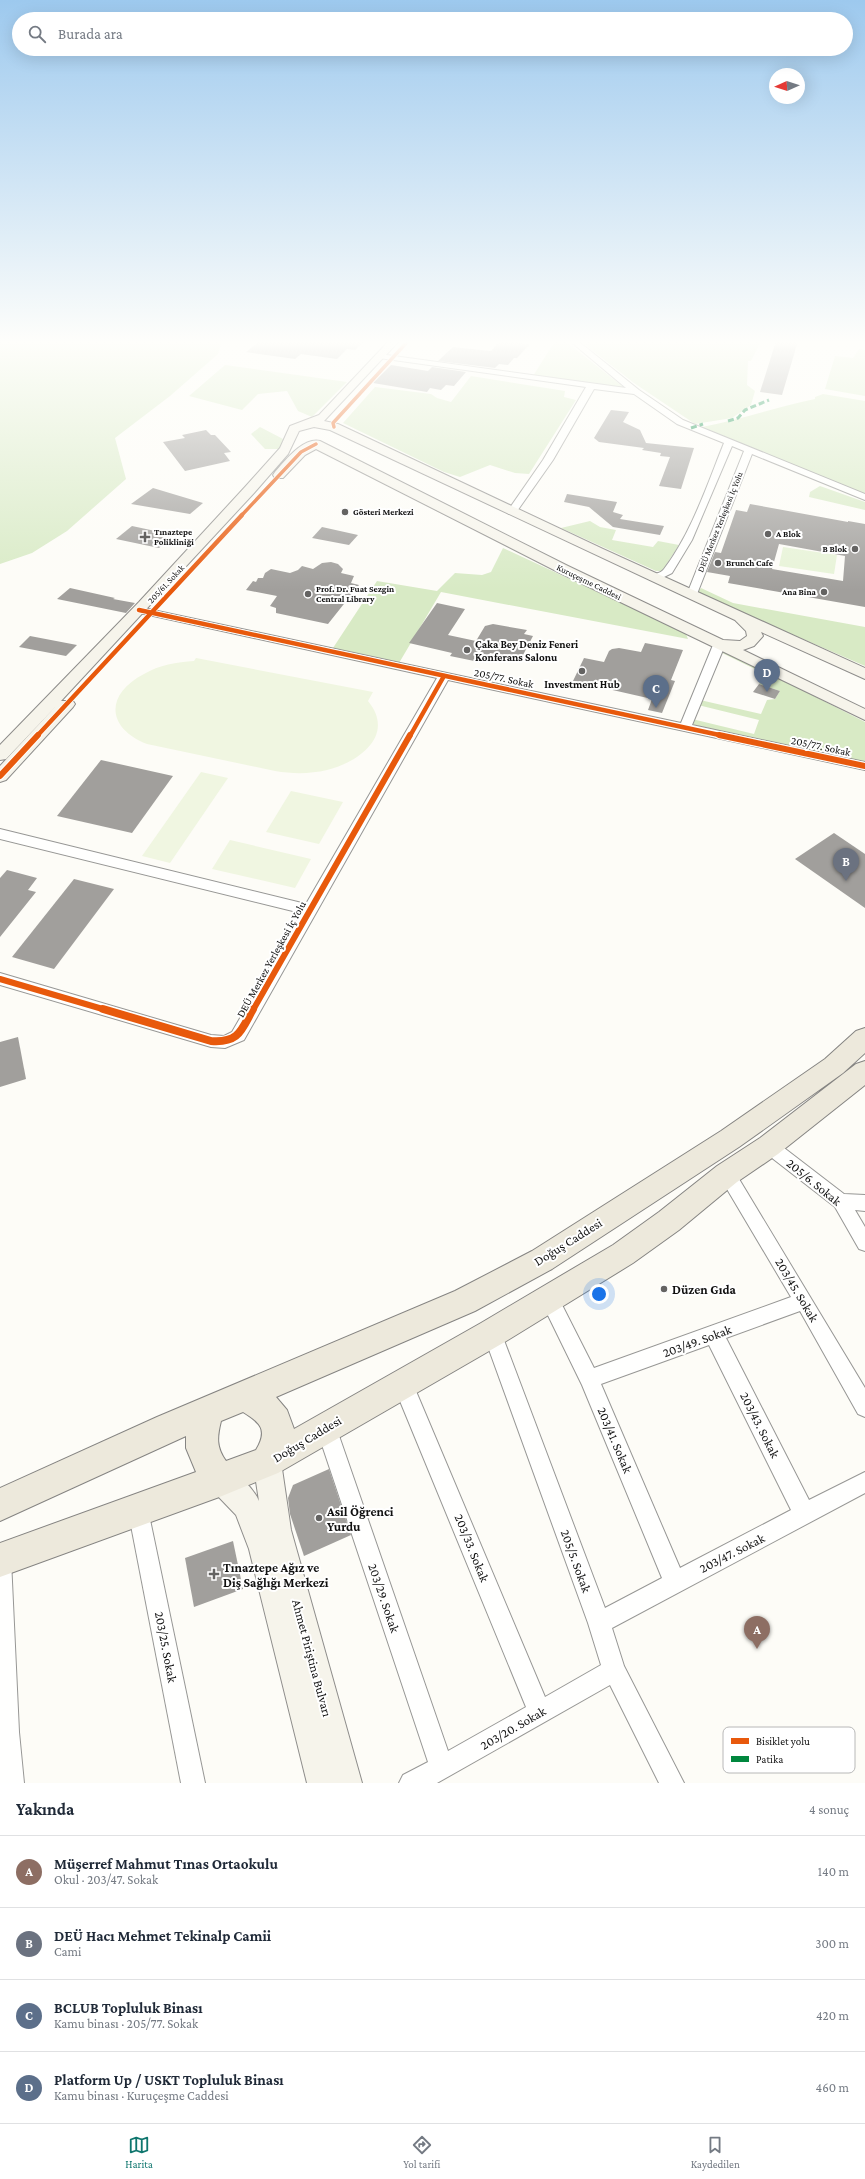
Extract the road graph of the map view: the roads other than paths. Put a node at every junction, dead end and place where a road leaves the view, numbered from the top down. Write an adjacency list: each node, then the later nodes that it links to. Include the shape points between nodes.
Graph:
1 (309, 424): 7 (main road)
2 (322, 424): 7 (main road)
3 (324, 424): 6 (main road)
4 (569, 424): 12 (street)
5 (685, 424): 8 (street)
6 (334, 427): 9 (main road, via 338,433 334,439); 12 (main road)
7 (297, 430): 9 (main road, via 296,441); 17 (main road, 205/61. Sokak, via 286,449)
8 (729, 443): 10 (street); 15 (street, DEÜ Merkez Yerleşkesi İç Yolu, via 685,544 666,573)
9 (316, 444): 14 (main road, Kuruçeşme Caddesi); 17 (main road, 205/61. Sokak, via 301,452)
10 (749, 451): 11 (street); 16 (street, DEÜ Merkez Yerleşkesi İç Yolu)
11 (865, 497)
12 (512, 512): 13 (main road)
13 (598, 552): 14 (main road, via 566,553 558,561); 15 (main road)
14 (563, 569): 19 (main road, Kuruçeşme Caddesi)
15 (654, 578): 16 (main road)
16 (692, 594): 18 (main road)
17 (145, 612): 21 (street, 205/77. Sokak); 24 (main road, 205/61. Sokak); 26 (main road, 205/61. Sokak)
18 (740, 617): 19 (main road, via 753,629 755,636 750,643 740,647); 20 (main road)
19 (720, 645): 22 (main road, Kuruçeşme Caddesi); 23 (street)
20 (865, 674)
21 (444, 676): 23 (street, 205/77. Sokak); 28 (street, DEÜ Merkez Yerleşkesi İç Yolu)
22 (865, 715)
23 (685, 727): 25 (street, 205/77. Sokak)
24 (0, 755)
25 (865, 766)
26 (0, 776)
27 (0, 834): 28 (street, DEÜ Merkez Yerleşkesi İç Yolu)
28 (310, 910): 29 (street, DEÜ Merkez Yerleşkesi İç Yolu, via 238,1036 225,1042 211,1041)
29 (0, 979)
30 (865, 1038): 43 (main road, Doğuş Caddesi, via 834,1066 730,1140 542,1260 465,1300)
31 (865, 1071): 32 (main road, Doğuş Caddesi)
32 (770, 1146): 33 (main road, Doğuş Caddesi); 34 (street, 205/6. Sokak)
33 (727, 1174): 37 (main road, Doğuş Caddesi, via 623,1254); 38 (street, 203/45. Sokak)
34 (841, 1202): 35 (street); 36 (street, 205/6. Sokak)
35 (865, 1203)
36 (865, 1243)
37 (549, 1299): 39 (main road, Doğuş Caddesi); 41 (street, 203/41. Sokak)
38 (804, 1301): 40 (street, 203/49. Sokak); 44 (street, 203/45. Sokak)
39 (492, 1333): 42 (main road, Doğuş Caddesi); 55 (street, 205/5. Sokak)
40 (714, 1335): 41 (street, 203/49. Sokak); 52 (street, 203/43. Sokak)
41 (589, 1379): 54 (street, 203/41. Sokak)
42 (404, 1384): 46 (main road, Doğuş Caddesi); 57 (street, 203/33. Sokak)
43 (242, 1396): 45 (main road); 47 (main road, via 266,1406 274,1415 278,1439)
44 (865, 1407)
45 (209, 1412): 48 (main road, via 200,1436 200,1448 204,1459); 50 (main road, via 168,1428)
46 (326, 1427): 47 (main road, Doğuş Caddesi); 59 (street, 203/29. Sokak)
47 (267, 1462): 48 (main road); 63 (main road, Ahmet Piriştina Bulvarı, via 277,1530)
48 (222, 1480): 51 (main road); 62 (main road, Ahmet Piriştina Bulvarı, via 246,1505 264,1549)
49 (865, 1482): 52 (street, 203/47. Sokak)
50 (0, 1505)
51 (138, 1510): 53 (main road); 61 (street, 203/25. Sokak)
52 (805, 1515): 54 (street, 203/47. Sokak)
53 (0, 1560): 58 (street)
54 (675, 1583): 55 (street, 203/47. Sokak)
55 (599, 1623): 56 (street, 205/5. Sokak)
56 (614, 1670): 57 (street, 203/20. Sokak); 65 (street, 205/5. Sokak)
57 (540, 1713): 59 (street, 203/20. Sokak)
58 (4, 1733): 60 (street)
59 (442, 1768): 64 (street, 203/20. Sokak)
60 (12, 1783)
61 (193, 1783)
62 (322, 1783)
63 (346, 1783)
64 (411, 1783)
65 (672, 1783)

